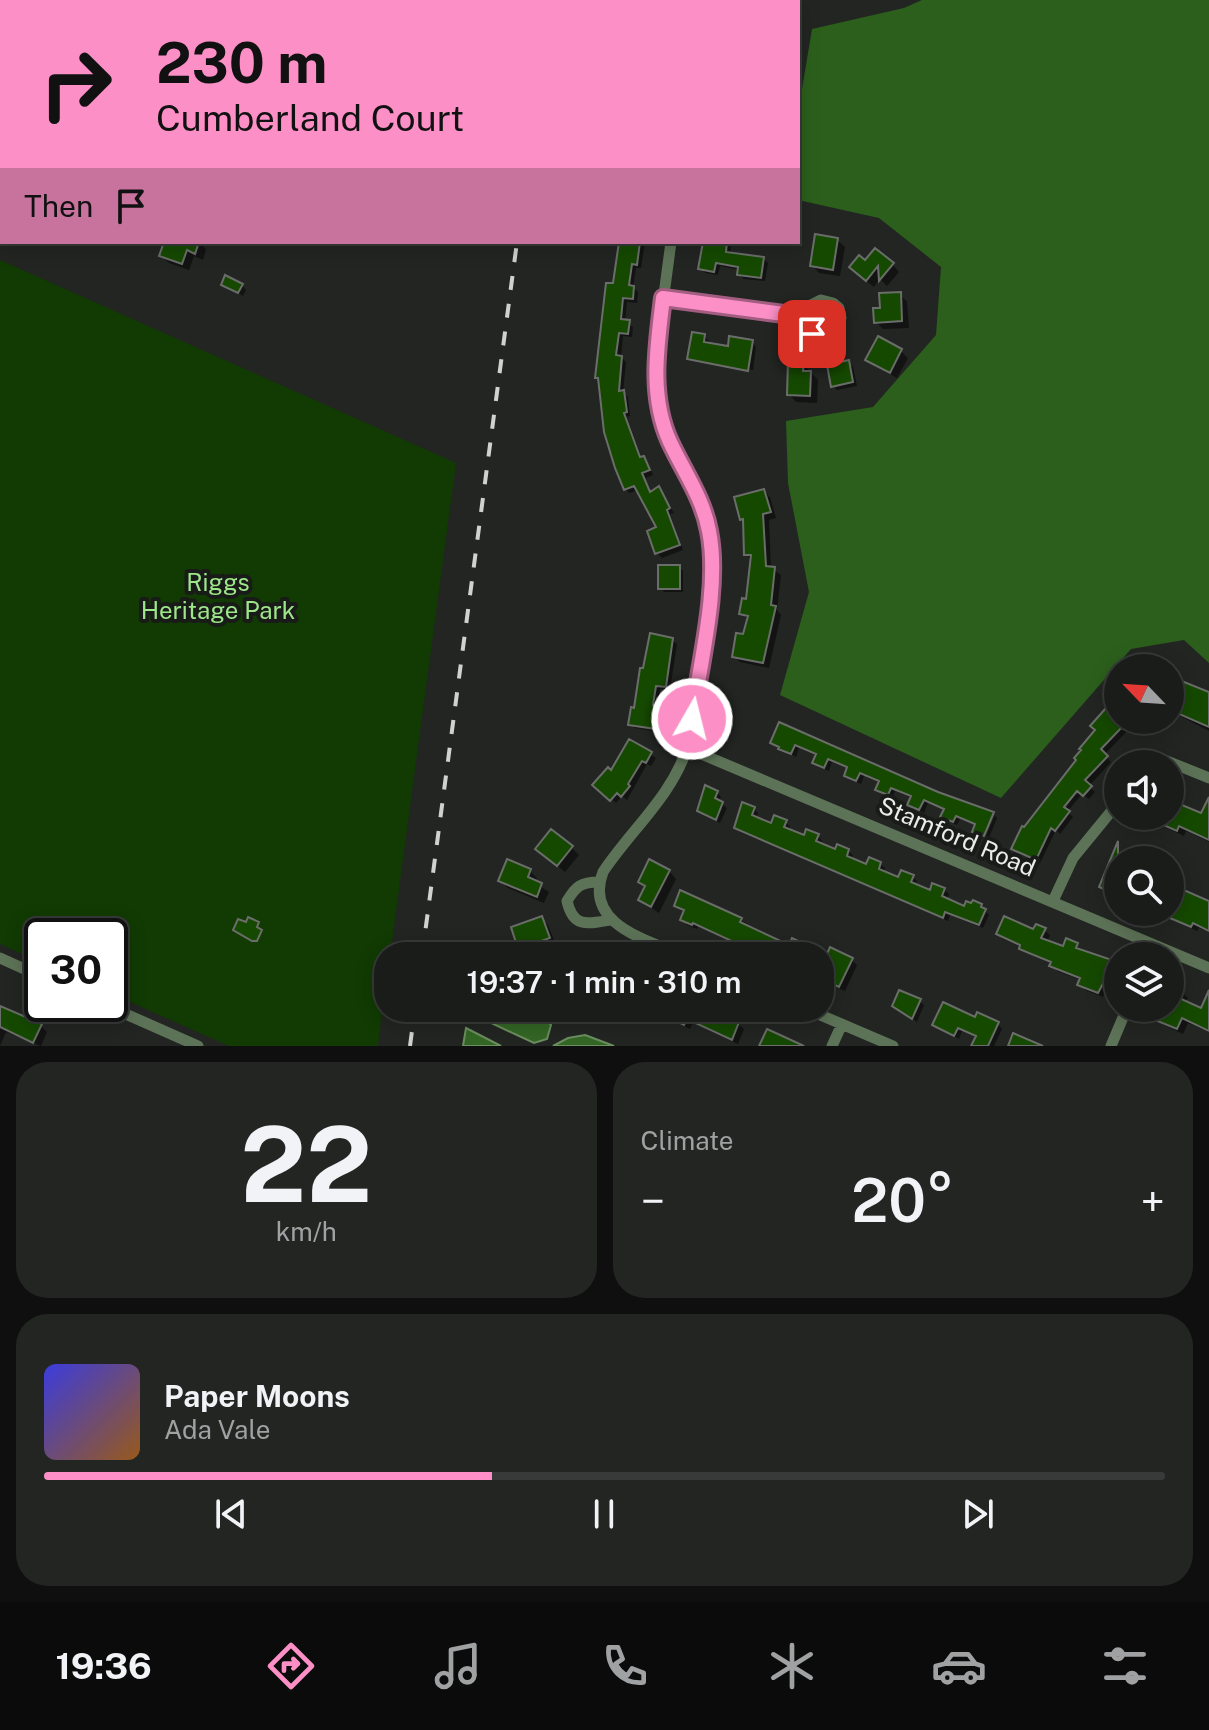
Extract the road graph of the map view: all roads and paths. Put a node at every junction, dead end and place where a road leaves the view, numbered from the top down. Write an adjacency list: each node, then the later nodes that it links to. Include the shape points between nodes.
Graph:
1 (671, 244): 2 (street)
2 (663, 298): 3 (street); 4 (street, via 657,399 669,440 700,498 713,573)
3 (791, 315)
4 (687, 748): 8 (street, via 674,779); 9 (street, Stamford Road)
5 (1184, 768): 6 (street)
6 (1209, 778)
7 (1104, 820): 9 (street, via 1073,858)
8 (599, 882): 10 (street, via 599,899); 10 (street, via 583,882 574,889 567,901 570,913 589,924)
9 (1053, 901): 12 (street, Stamford Road)
10 (610, 920): 11 (street)
11 (651, 942)
12 (1136, 942)
13 (0, 958): 16 (street)
14 (1184, 960): 15 (street, Stamford Road)
15 (1209, 968)
16 (24, 969)
17 (128, 1015): 21 (street)
18 (834, 1021): 20 (street)
19 (1121, 1022): 24 (street)
20 (842, 1024): 22 (street); 23 (street)
21 (198, 1046)
22 (832, 1046)
23 (893, 1046)
24 (1111, 1046)

